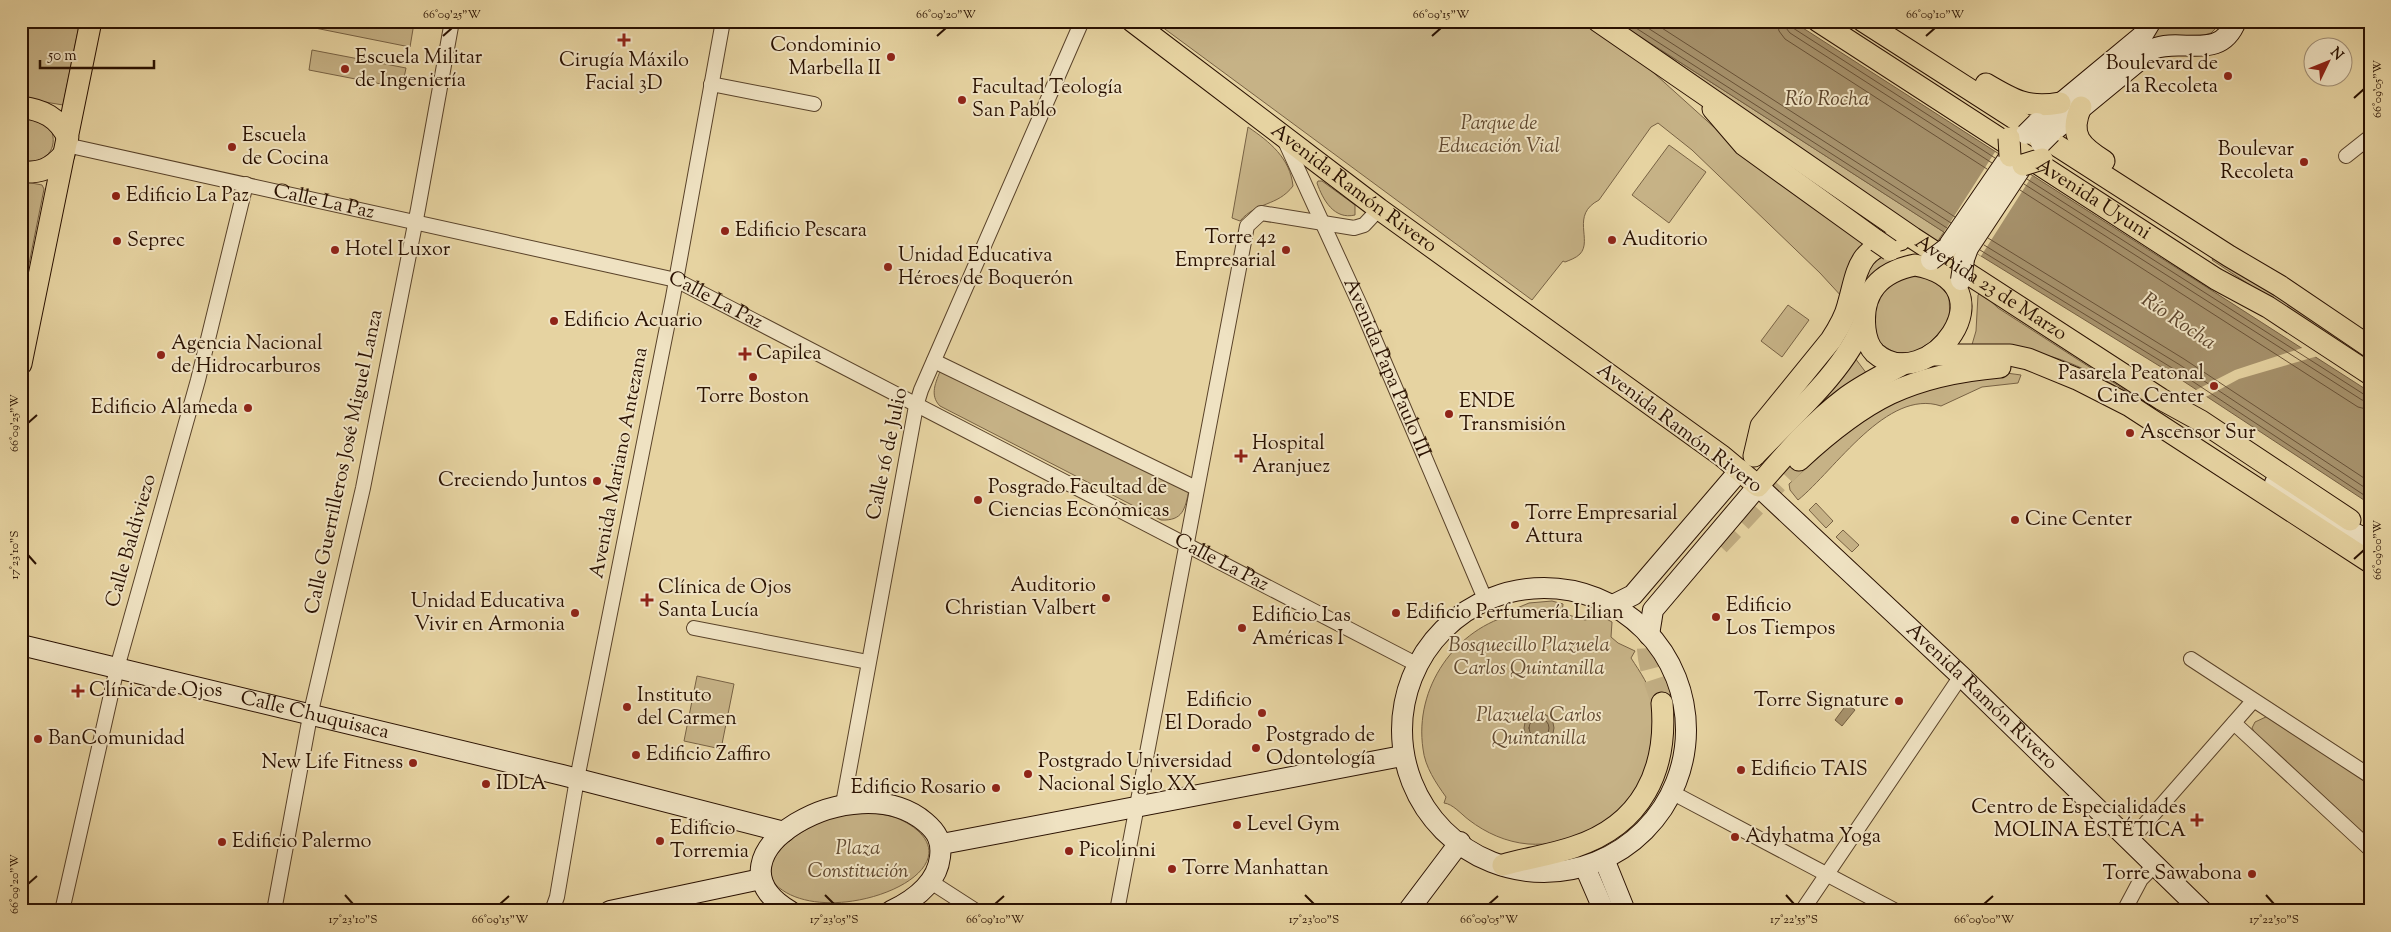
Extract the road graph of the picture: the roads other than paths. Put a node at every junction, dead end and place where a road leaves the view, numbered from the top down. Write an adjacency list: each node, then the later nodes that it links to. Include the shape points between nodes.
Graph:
1 (91, 21): 20 (main road)
2 (452, 21): 26 (street, Calle Guerrilleros José Miguel Lanza)
3 (723, 21): 13 (street, Avenida Mariano Antezana)
4 (1082, 21): 37 (street, Calle 16 de Julio)
5 (1132, 21): 19 (main road, Avenida Ramón Rivero)
6 (1598, 21): 14 (main road, Avenida 23 de Marzo)
7 (1818, 21): 32 (main road, Avenida Uyuni, via 2216,280)
8 (1830, 21): 21 (main road, bridge, via 1985,115 2009,138)
9 (1863, 21): 31 (main road, Avenida Uyuni)
10 (1882, 21): 16 (main road, via 2010,98 2039,106)
11 (2237, 23): 12 (main road, via 2214,44 2190,47 2170,44)
12 (2149, 35): 16 (main road)
13 (712, 84): 15 (street); 30 (street, Avenida Mariano Antezana)
14 (1697, 89): 28 (main road, Avenida 23 de Marzo); 29 (main road, via 1744,145 1884,245)
15 (814, 104)
16 (2071, 105): 21 (main road); 31 (main road, via 2079,140 2086,149 2235,248)
17 (21, 107): 20 (main road, via 56,119)
18 (2370, 137): 22 (street)
19 (1284, 138): 25 (main road, Avenida Ramón Rivero); 27 (street, Avenida Papa Paulo III)
20 (66, 145): 23 (main road, via 48,169 36,173); 24 (street, Calle La Paz); 38 (main road)
21 (2027, 148): 29 (main road); 32 (main road, bridge, via 2072,172 2221,270)
22 (2346, 156)
23 (21, 172)
24 (246, 184): 26 (street, Calle La Paz); 59 (street, Calle Baldiviezo, via 198,380)
25 (1379, 209): 27 (street, via 1364,225 1354,228); 45 (main road, Avenida Ramón Rivero)
26 (415, 222): 30 (street, Calle La Paz); 63 (street, Calle Guerrilleros José Miguel Lanza, via 363,488)
27 (1322, 224): 47 (street, via 1261,213 1247,226); 51 (street, Avenida Papa Paulo III, via 1360,305)
28 (1913, 238): 42 (main road, Avenida 23 de Marzo); 45 (main road, via 1892,241 1863,259 1856,271 1841,325 1761,426)
29 (1947, 253): 33 (main road, bridge, via 1961,280); 33 (main road, via 1929,267 1951,283); 34 (main road, via 1885,276 1866,302)
30 (676, 280): 43 (street, Calle La Paz); 67 (street, Avenida Mariano Antezana)
31 (2280, 286): 35 (main road, Avenida Uyuni)
32 (2268, 307): 41 (main road, Avenida Uyuni)
33 (1962, 308): 36 (main road, via 1957,327 1946,343)
34 (1864, 321): 39 (main road, via 1866,341 1873,351 1882,358); 45 (main road, via 1858,339 1837,367)
35 (2370, 347)
36 (1931, 355): 39 (main road); 40 (main road, Avenida 23 de Marzo, via 2010,355)
37 (934, 360): 43 (street, Calle 16 de Julio); 47 (street)
38 (21, 364)
39 (1903, 364): 46 (main road, via 1838,403 1796,442)
40 (2050, 369): 44 (main road, via 1999,367 1971,370 1935,376 1903,387 1862,408); 50 (main road, Avenida 23 de Marzo, via 2130,406 2338,544)
41 (2370, 374)
42 (2161, 400): 48 (main road, Avenida 23 de Marzo, via 2201,421); 50 (main road, via 2196,430 2342,528)
43 (916, 406): 49 (street, Calle La Paz); 57 (street, Calle 16 de Julio)
44 (1799, 460)
45 (1747, 463): 46 (main road, Avenida Ramón Rivero); 52 (main road, via 1633,595)
46 (1758, 486): 54 (main road, via 1653,610); 60 (main road, Avenida Ramón Rivero)
47 (1196, 488): 49 (street)
48 (2350, 520)
49 (1187, 545): 58 (street, Calle La Paz); 70 (street)
50 (2368, 555)
51 (1485, 599): 52 (main road, via 1526,590 1560,591); 58 (main road, via 1441,631)
52 (1609, 607): 54 (main road)
53 (694, 628): 57 (street)
54 (1649, 635): 68 (main road, via 1672,666 1688,712 1687,753)
55 (21, 645): 59 (main road, Calle Chuquisaca)
56 (2191, 659): 61 (street)
57 (868, 662): 69 (street, Calle 16 de Julio)
58 (1416, 664): 65 (main road, via 1402,708)
59 (117, 668): 63 (main road, Calle Chuquisaca); 83 (street, Calle Baldiviezo)
60 (1961, 676): 72 (main road, Avenida Ramón Rivero); 80 (street)
61 (2253, 700): 64 (street); 66 (street)
62 (1662, 703): 77 (main road, via 1664,730 1661,756 1652,781 1620,822 1599,837 1574,848)
63 (310, 716): 67 (main road, Calle Chuquisaca); 84 (street, Calle Guerrilleros José Miguel Lanza)
64 (2234, 723): 72 (street); 75 (street)
65 (1402, 756): 70 (main road); 73 (main road, via 1416,789 1437,820)
66 (2370, 776)
67 (577, 779): 71 (main road, Calle Chuquisaca); 85 (street, Avenida Mariano Antezana)
68 (1673, 793): 76 (main road, via 1644,831); 80 (street)
69 (843, 804): 71 (main road, via 807,818); 74 (main road, via 891,804 915,814 932,828)
70 (1136, 808): 74 (main road); 90 (street)
71 (784, 832): 81 (main road, via 766,850 759,870)
72 (2130, 841): 78 (main road, Avenida Ramón Rivero)
73 (1460, 842): 77 (main road); 91 (main road)
74 (942, 844): 82 (main road, via 940,862)
75 (2370, 849)
76 (1604, 859): 79 (main road); 93 (main road)
77 (1503, 865): 79 (main road, via 1544,872)
78 (2155, 865): 96 (street, via 2141,879); 97 (main road, Avenida Ramón Rivero)
79 (1585, 867): 92 (main road)
80 (1827, 875): 94 (street); 95 (street)
81 (761, 879): 86 (main road); 87 (main road, via 766,890)
82 (931, 882): 88 (main road); 89 (street)
83 (62, 911)
84 (274, 911)
85 (552, 911)
86 (610, 911)
87 (790, 911)
88 (891, 911)
89 (976, 911)
90 (1117, 911)
91 (1408, 911)
92 (1604, 911)
93 (1625, 911)
94 (1802, 911)
95 (1896, 911)
96 (2124, 911)
97 (2202, 911)

